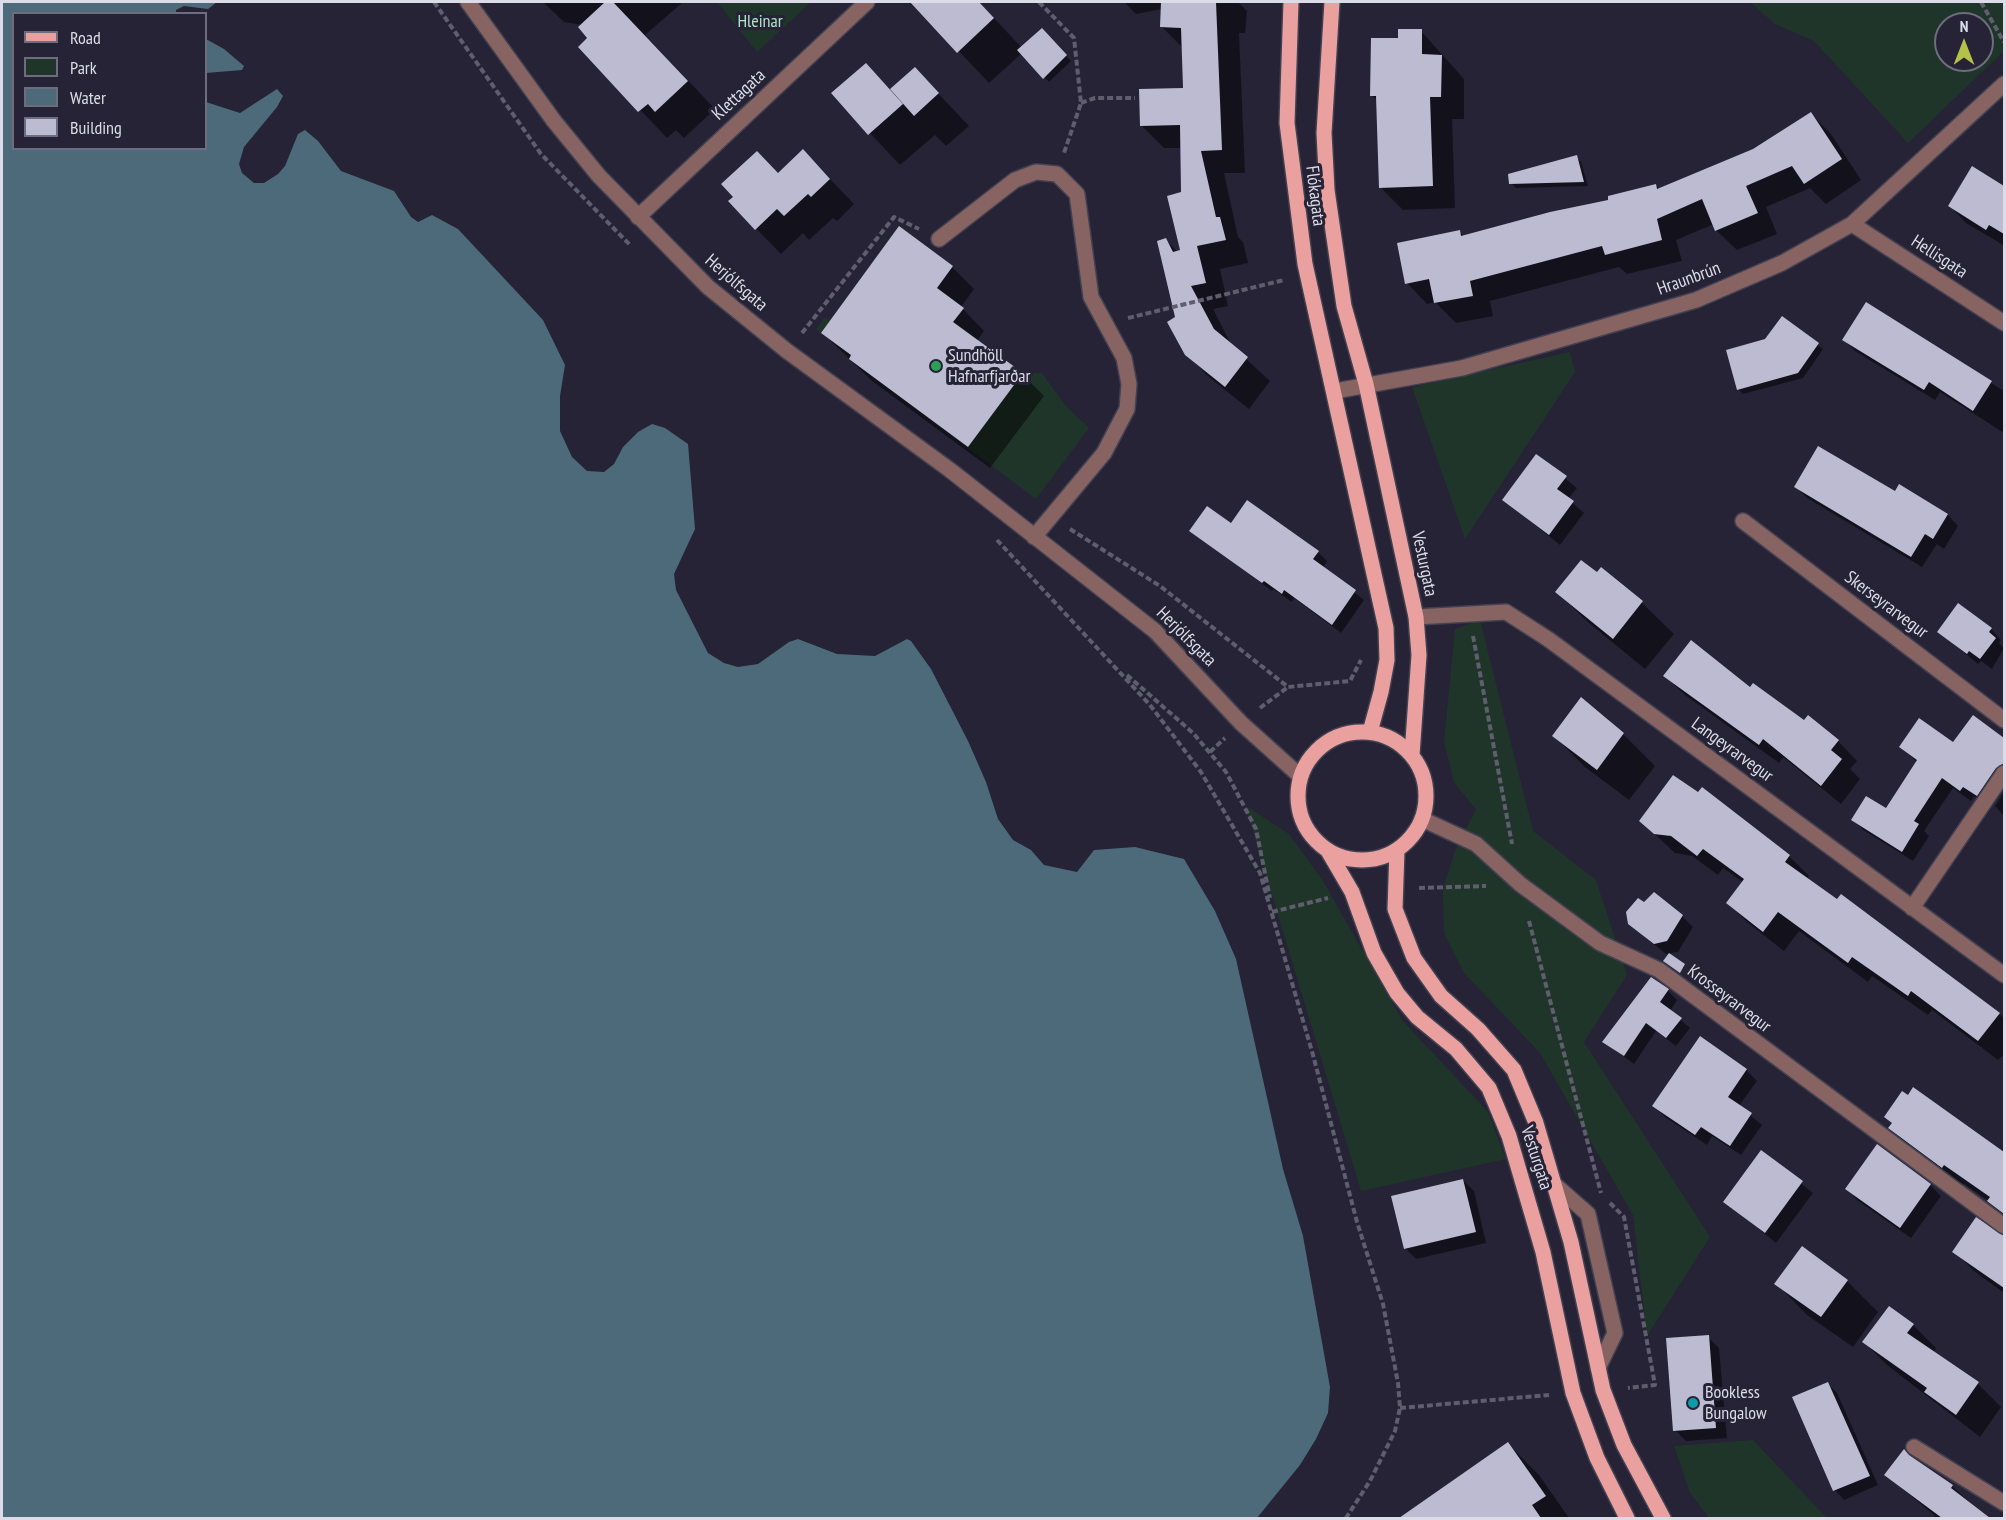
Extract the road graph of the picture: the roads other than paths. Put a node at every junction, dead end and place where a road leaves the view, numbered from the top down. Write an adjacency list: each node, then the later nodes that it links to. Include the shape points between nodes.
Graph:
1 (468, 2): 6 (street, Herjólfsgata, via 554,121)
2 (867, 2): 6 (street, Klettagata)
3 (1291, 2): 11 (main road, Flókagata, via 1287,123 1294,187 1305,264)
4 (1332, 2): 10 (main road, Flókagata, via 1324,133 1327,190 1344,306)
5 (2003, 88): 7 (street, Hraunbrún)
6 (638, 217): 13 (street, Herjólfsgata, via 708,287 787,351 870,409)
7 (1852, 224): 9 (street, Hellisgata); 10 (street, Hraunbrún, via 1782,263 1696,300 1462,369)
8 (939, 239): 13 (street, via 1015,180 1036,172 1056,174 1077,194 1090,297 1124,358 1129,384 1127,409 1104,453)
9 (2004, 323)
10 (1366, 384): 11 (street, Hraunbrún); 14 (main road, Vesturgata)
11 (1335, 391): 16 (main road, via 1386,628 1387,660)
12 (1743, 521): 15 (street, Skerseyrarvegur)
13 (1034, 537): 19 (street, Herjólfsgata, via 1155,631 1241,723)
14 (1416, 617): 17 (main road, Vesturgata, via 1419,655); 23 (street, Langeyrarvegur, via 1506,612)
15 (2004, 720)
16 (1370, 732): 17 (main road, via 1386,736); 19 (main road, via 1347,733 1326,741 1310,757)
17 (1412, 755): 20 (main road, via 1426,786)
18 (2004, 772): 23 (street)
19 (1300, 777): 22 (main road, via 1297,798 1301,819 1312,837)
20 (1422, 819): 21 (main road); 26 (street, Krosseyrarvegur, via 1476,843 1520,885 1600,943 1659,970)
21 (1397, 850): 22 (main road, via 1363,861); 25 (main road, Vesturgata, via 1395,909 1405,940 1430,982 1514,1070)
22 (1328, 851): 30 (main road, Vesturgata, via 1352,892 1374,953 1396,993 1417,1017 1456,1049 1489,1088 1509,1136 1543,1252 1573,1393 1597,1458)
23 (1912, 908): 24 (street, Langeyrarvegur)
24 (2004, 975)
25 (1555, 1185): 27 (main road, Vesturgata); 27 (street, via 1587,1214 1616,1334)
26 (2004, 1226)
27 (1598, 1368): 31 (main road, Vesturgata, via 1624,1445)
28 (1914, 1447): 29 (street)
29 (2004, 1503)
30 (1627, 1518)
31 (1663, 1518)

